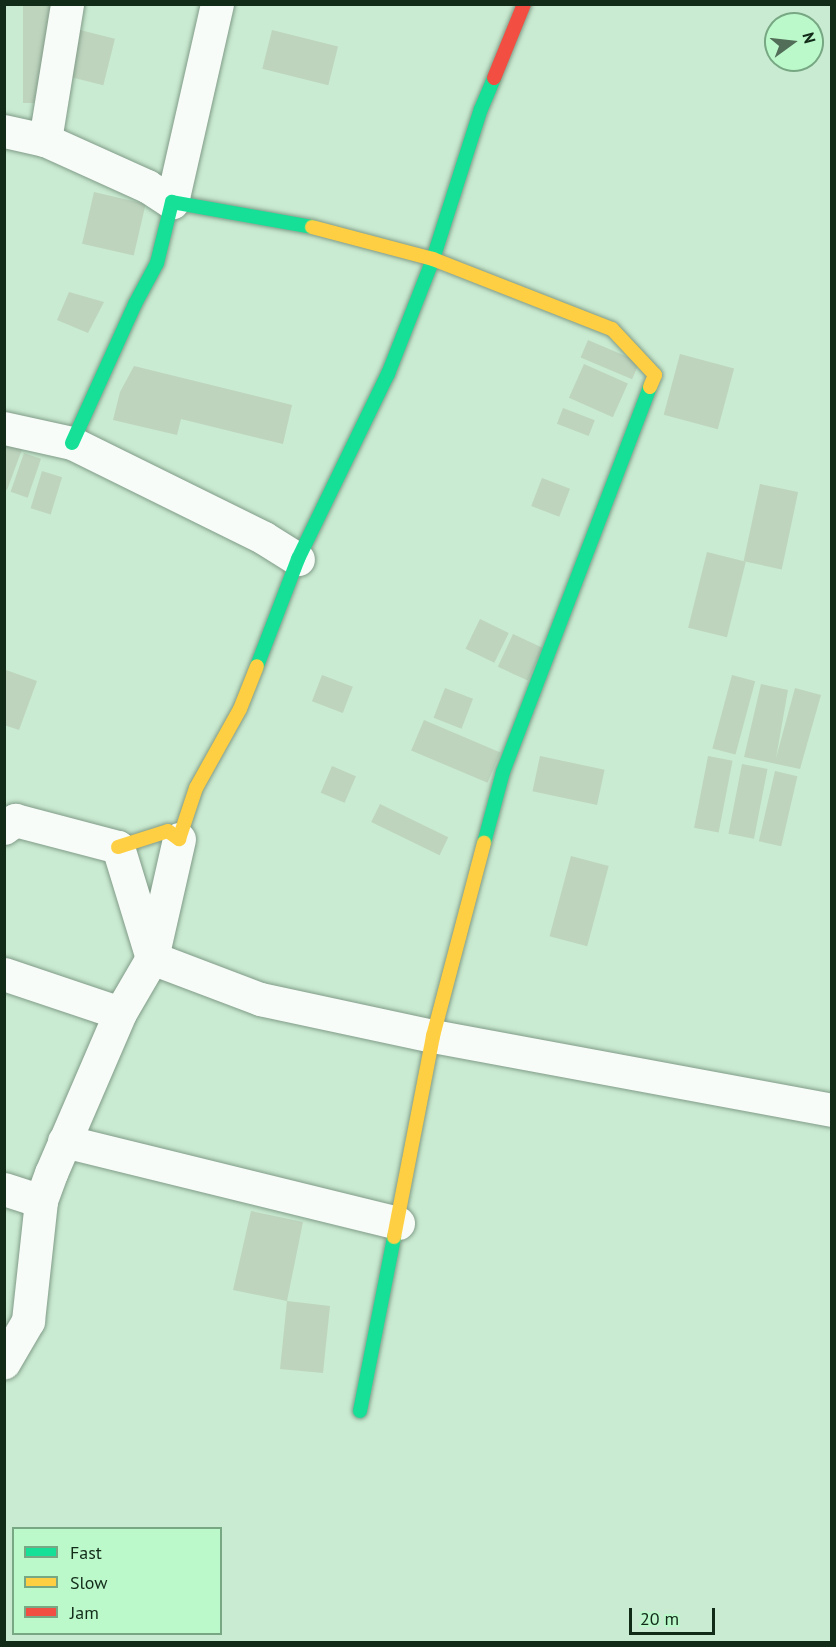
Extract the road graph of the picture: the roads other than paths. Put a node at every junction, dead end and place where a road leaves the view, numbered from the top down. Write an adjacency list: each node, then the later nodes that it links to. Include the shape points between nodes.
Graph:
1 (67, 4): 5 (street)
2 (217, 4): 6 (street)
3 (524, 4): 7 (street, via 481,109)
4 (4, 131): 5 (street)
5 (45, 140): 6 (street, via 147,186)
6 (172, 202): 7 (street, via 314,227); 9 (street, via 157,263)
7 (433, 260): 10 (street, via 388,374); 17 (street, via 612,329 655,375 503,772)
8 (4, 428): 9 (street)
9 (72, 442): 10 (street, via 264,538)
10 (298, 559): 12 (street, via 240,708 196,788)
11 (8, 818): 13 (street)
12 (179, 839): 13 (street, via 168,831); 14 (street)
13 (118, 847): 14 (street)
14 (152, 957): 16 (street); 17 (street, via 260,999)
15 (4, 974): 16 (street)
16 (120, 1013): 19 (street)
17 (433, 1036): 18 (street); 22 (street)
18 (831, 1110)
19 (64, 1141): 21 (street); 22 (street)
20 (4, 1189): 21 (street)
21 (41, 1201): 23 (street, via 28,1321)
22 (398, 1223): 24 (street)
23 (4, 1362)
24 (360, 1411)

